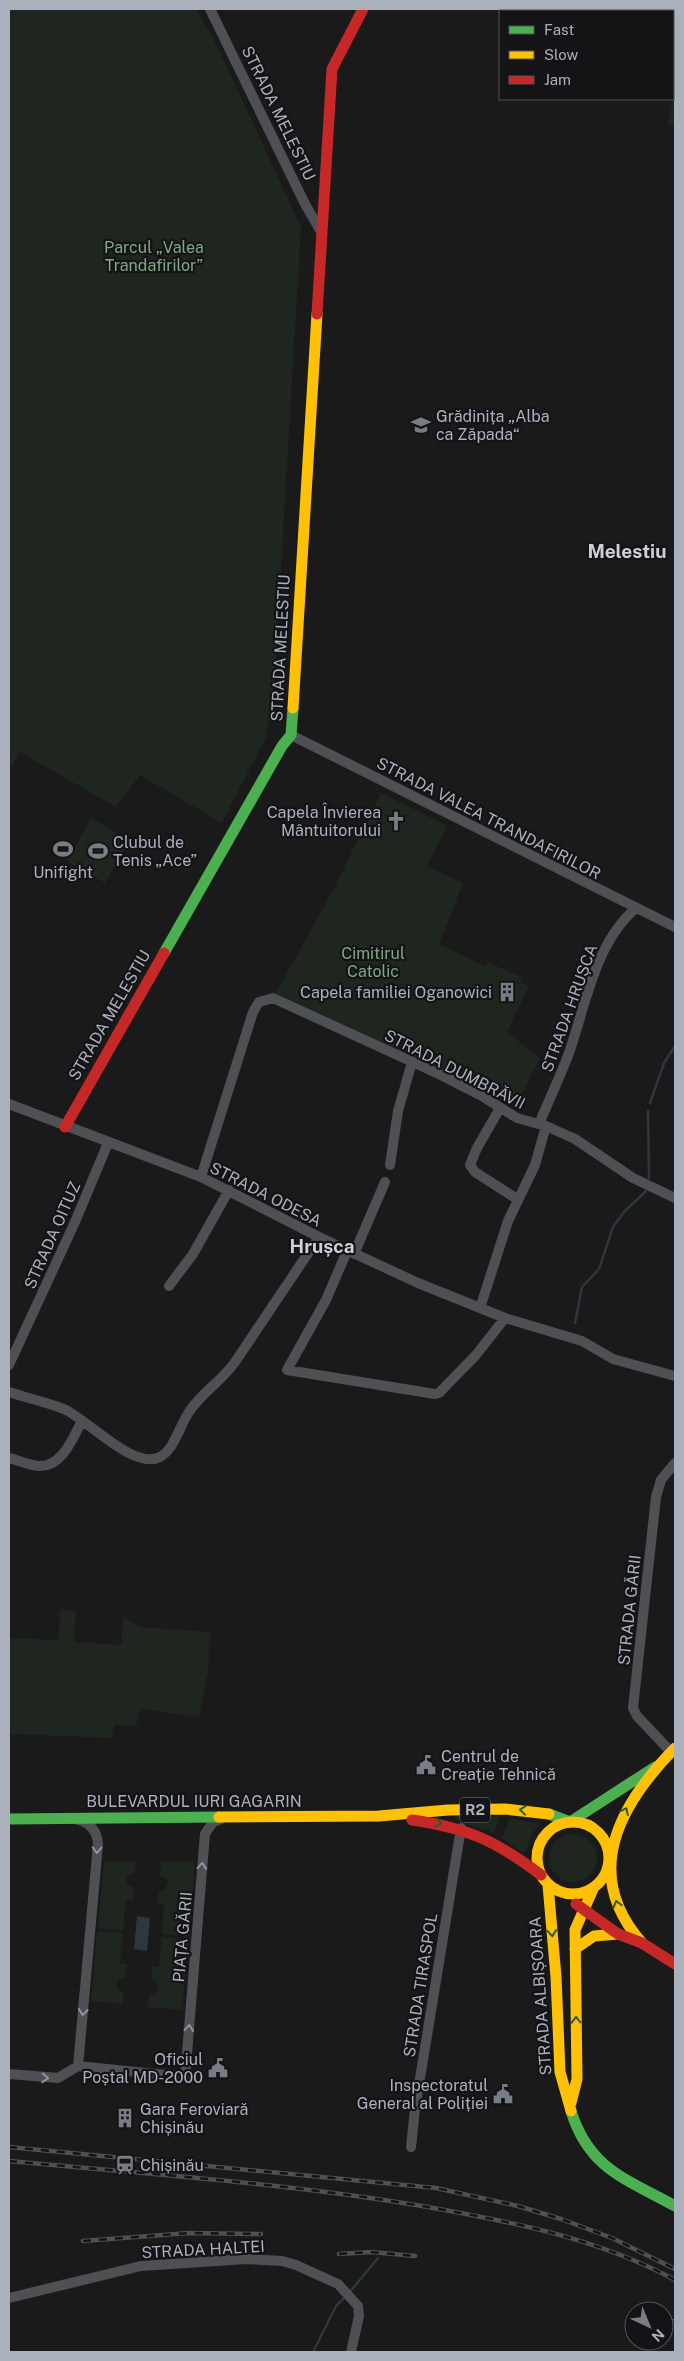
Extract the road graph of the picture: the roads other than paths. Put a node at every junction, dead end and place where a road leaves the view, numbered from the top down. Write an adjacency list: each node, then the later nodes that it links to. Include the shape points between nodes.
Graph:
1 (210, 9): 3 (street, STRADA MELESTIU)
2 (363, 9): 3 (main road, STRADA MELESTIU, via 350,30 343,54 332,69)
3 (320, 230): 4 (main road, STRADA MELESTIU)
4 (291, 735): 5 (street, STRADA VALEA TRANDAFIRILOR); 11 (main road, STRADA MELESTIU)
5 (636, 908): 6 (street, STRADA VALEA TRANDAFIRILOR); 10 (street, STRADA HRUȘCA, via 618,927 591,984)
6 (675, 926)
7 (412, 1062): 9 (street, STRADA DUMBRĂVII); 13 (street, via 398,1111); 14 (street, STRADA DUMBRĂVII, via 278,999 263,999 252,1012)
8 (9, 1104): 11 (street, STRADA ODESA)
9 (500, 1108): 10 (street, STRADA DUMBRĂVII, via 517,1118); 17 (street, via 470,1165 475,1172)
10 (542, 1125): 17 (street, STRADA HRUȘCA, via 535,1165); 18 (street, STRADA DUMBRĂVII, via 586,1146 620,1170)
11 (65, 1127): 12 (street, STRADA ODESA)
12 (108, 1143): 14 (street, STRADA ODESA); 24 (street, STRADA OITUZ)
13 (390, 1165)
14 (201, 1177): 16 (street, STRADA ODESA)
15 (385, 1182): 20 (street)
16 (229, 1190): 19 (street, STRADA ODESA); 21 (street, via 193,1254)
17 (517, 1198): 22 (street, STRADA HRUȘCA)
18 (675, 1198)
19 (319, 1238): 20 (street, STRADA ODESA); 27 (street, via 235,1362 193,1406 162,1457 151,1459 132,1455)
20 (351, 1252): 22 (street, STRADA ODESA); 23 (street, via 287,1370 436,1394 476,1354)
21 (169, 1286)
22 (480, 1308): 23 (street, STRADA ODESA)
23 (505, 1318): 25 (street, STRADA ODESA, via 582,1341 613,1359)
24 (9, 1365)
25 (675, 1376)
26 (9, 1392): 27 (street, via 64,1409)
27 (82, 1421): 28 (street, via 66,1450 50,1463 38,1466)
28 (9, 1458)
29 (675, 1463): 30 (street, STRADA GĂRII, via 661,1480 656,1497 634,1708 637,1716)
30 (673, 1750): 31 (main road)
31 (655, 1767): 36 (main road); 38 (main road, one-way to 31, via 621,1819)
32 (379, 1816): 33 (main road, BULEVARDUL IURI GAGARIN / R2); 36 (main road, BULEVARDUL IURI GAGARIN / R2, one-way to 32, via 545,1813 521,1810 448,1810); 37 (main road, BULEVARDUL IURI GAGARIN / R2, one-way to 37)
33 (232, 1817): 35 (main road, BULEVARDUL IURI GAGARIN / R2); 47 (street, PIAȚA GĂRII, one-way to 33, via 184,2076 206,1834 213,1822)
34 (9, 1818): 35 (main road, BULEVARDUL IURI GAGARIN / R2)
35 (70, 1818): 47 (street, one-way to 47, via 89,1825 98,1844)
36 (570, 1822): 38 (main road, via 586,1824 598,1832); 39 (main road, via 553,1828 540,1844 536,1857)
37 (461, 1828): 39 (main road, BULEVARDUL IURI GAGARIN / R2, via 495,1842); 50 (street, STRADA TIRASPOL)
38 (610, 1857): 40 (main road, via 607,1872); 44 (main road, one-way to 38, via 620,1913)
39 (544, 1880): 41 (main road); 49 (main road, STRADA ALBIȘOARA, one-way to 49, via 556,1977 560,2072)
40 (593, 1889): 41 (main road, via 580,1894); 42 (main road, STRADA ALBIȘOARA)
41 (561, 1893): 42 (main road)
42 (583, 1909): 43 (main road); 45 (main road, STRADA ALBIȘOARA, via 575,1930)
43 (618, 1934): 44 (main road); 45 (main road, via 590,1935)
44 (642, 1943): 46 (main road)
45 (575, 1948): 49 (main road, STRADA ALBIȘOARA, one-way to 45, via 577,2079)
46 (675, 1964)
47 (78, 2066): 48 (street, one-way to 47, via 53,2078)
48 (9, 2074)
49 (571, 2103): 51 (main road, STRADA ALBIȘOARA, via 581,2138 598,2161)
50 (411, 2147)
51 (675, 2206)
52 (9, 2298): 53 (street, STRADA HALTEI, via 141,2266 274,2260 296,2265 334,2281 346,2290 356,2303 359,2316)
53 (351, 2352)

